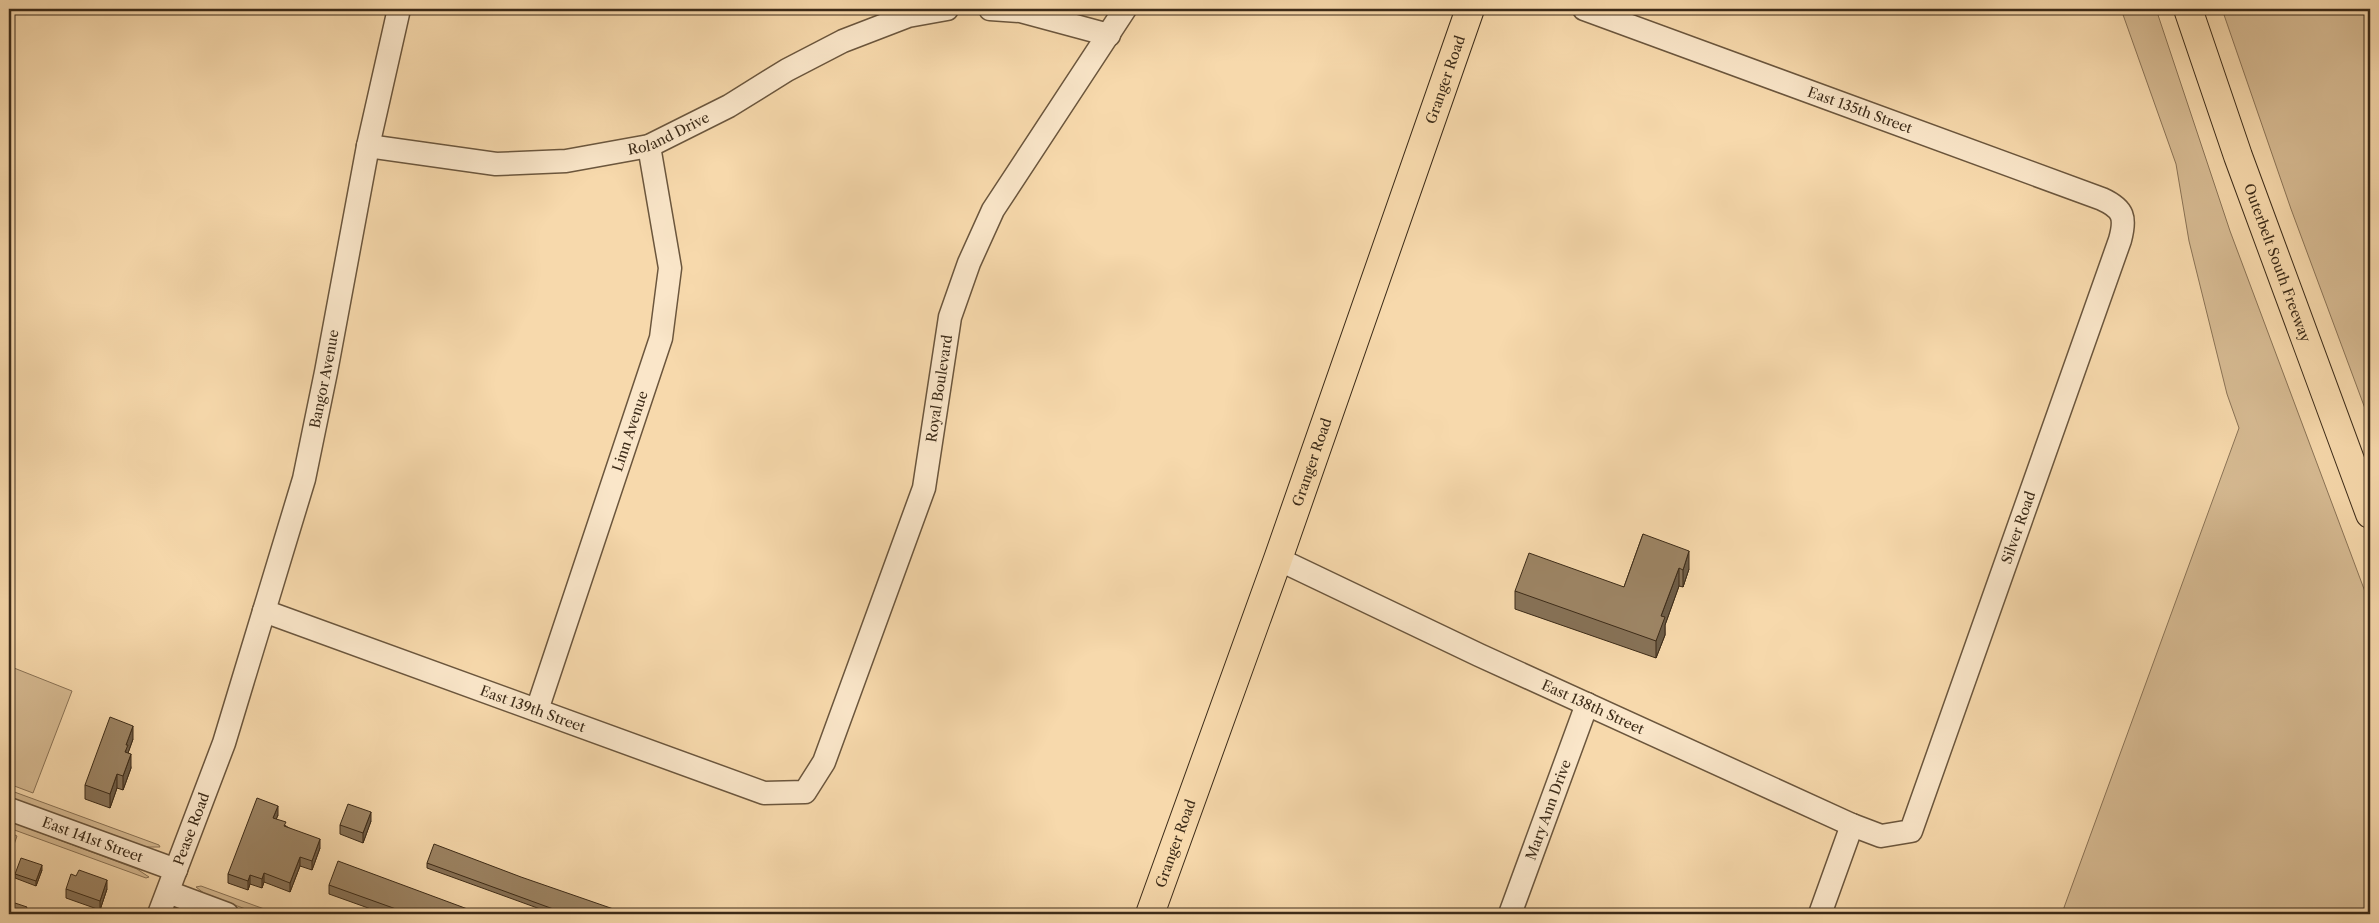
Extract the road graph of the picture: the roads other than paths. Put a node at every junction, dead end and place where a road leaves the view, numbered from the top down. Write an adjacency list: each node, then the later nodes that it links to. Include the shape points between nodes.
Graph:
1 (399, 9): 9 (street, Bangor Avenue)
2 (947, 9): 10 (street, Roland Drive, via 908,16 842,41 729,106)
3 (990, 9): 8 (street, via 1020,11)
4 (1125, 9): 8 (street, Royal Boulevard)
5 (1470, 9): 13 (main road, Granger Road)
6 (1584, 9): 11 (street, East 135th Street, via 2102,199 2113,204)
7 (2188, 9): 12 (main road, Outerbelt South Freeway, via 2238,156)
8 (1109, 35): 18 (street, Royal Boulevard, via 993,210 969,263 950,317 924,488 824,762)
9 (368, 146): 10 (street, Roland Drive, via 496,164 566,161); 14 (street, Bangor Avenue, via 304,479)
10 (649, 146): 16 (street, Linn Avenue, via 670,268 661,338)
11 (2125, 224): 21 (street, Silver Road)
12 (2370, 514)
13 (1278, 559): 15 (street, East 138th Street); 26 (main road, Granger Road)
14 (264, 611): 16 (street, East 139th Street); 17 (street, Bangor Avenue)
15 (1587, 704): 20 (street, East 138th Street); 27 (street, Mary Ann Drive)
16 (536, 710): 18 (street, East 139th Street, via 764,793)
17 (224, 743): 22 (street, Pease Road)
18 (805, 792)
19 (9, 809): 22 (street, East 141st Street)
20 (1852, 825): 21 (street, East 138th Street, via 1881,836); 28 (street)
21 (1911, 831)
22 (176, 870): 23 (street, Pease Road)
23 (168, 892): 24 (street, Pease Road); 25 (street)
24 (159, 914)
25 (227, 914)
26 (1150, 914)
27 (1510, 914)
28 (1820, 914)

